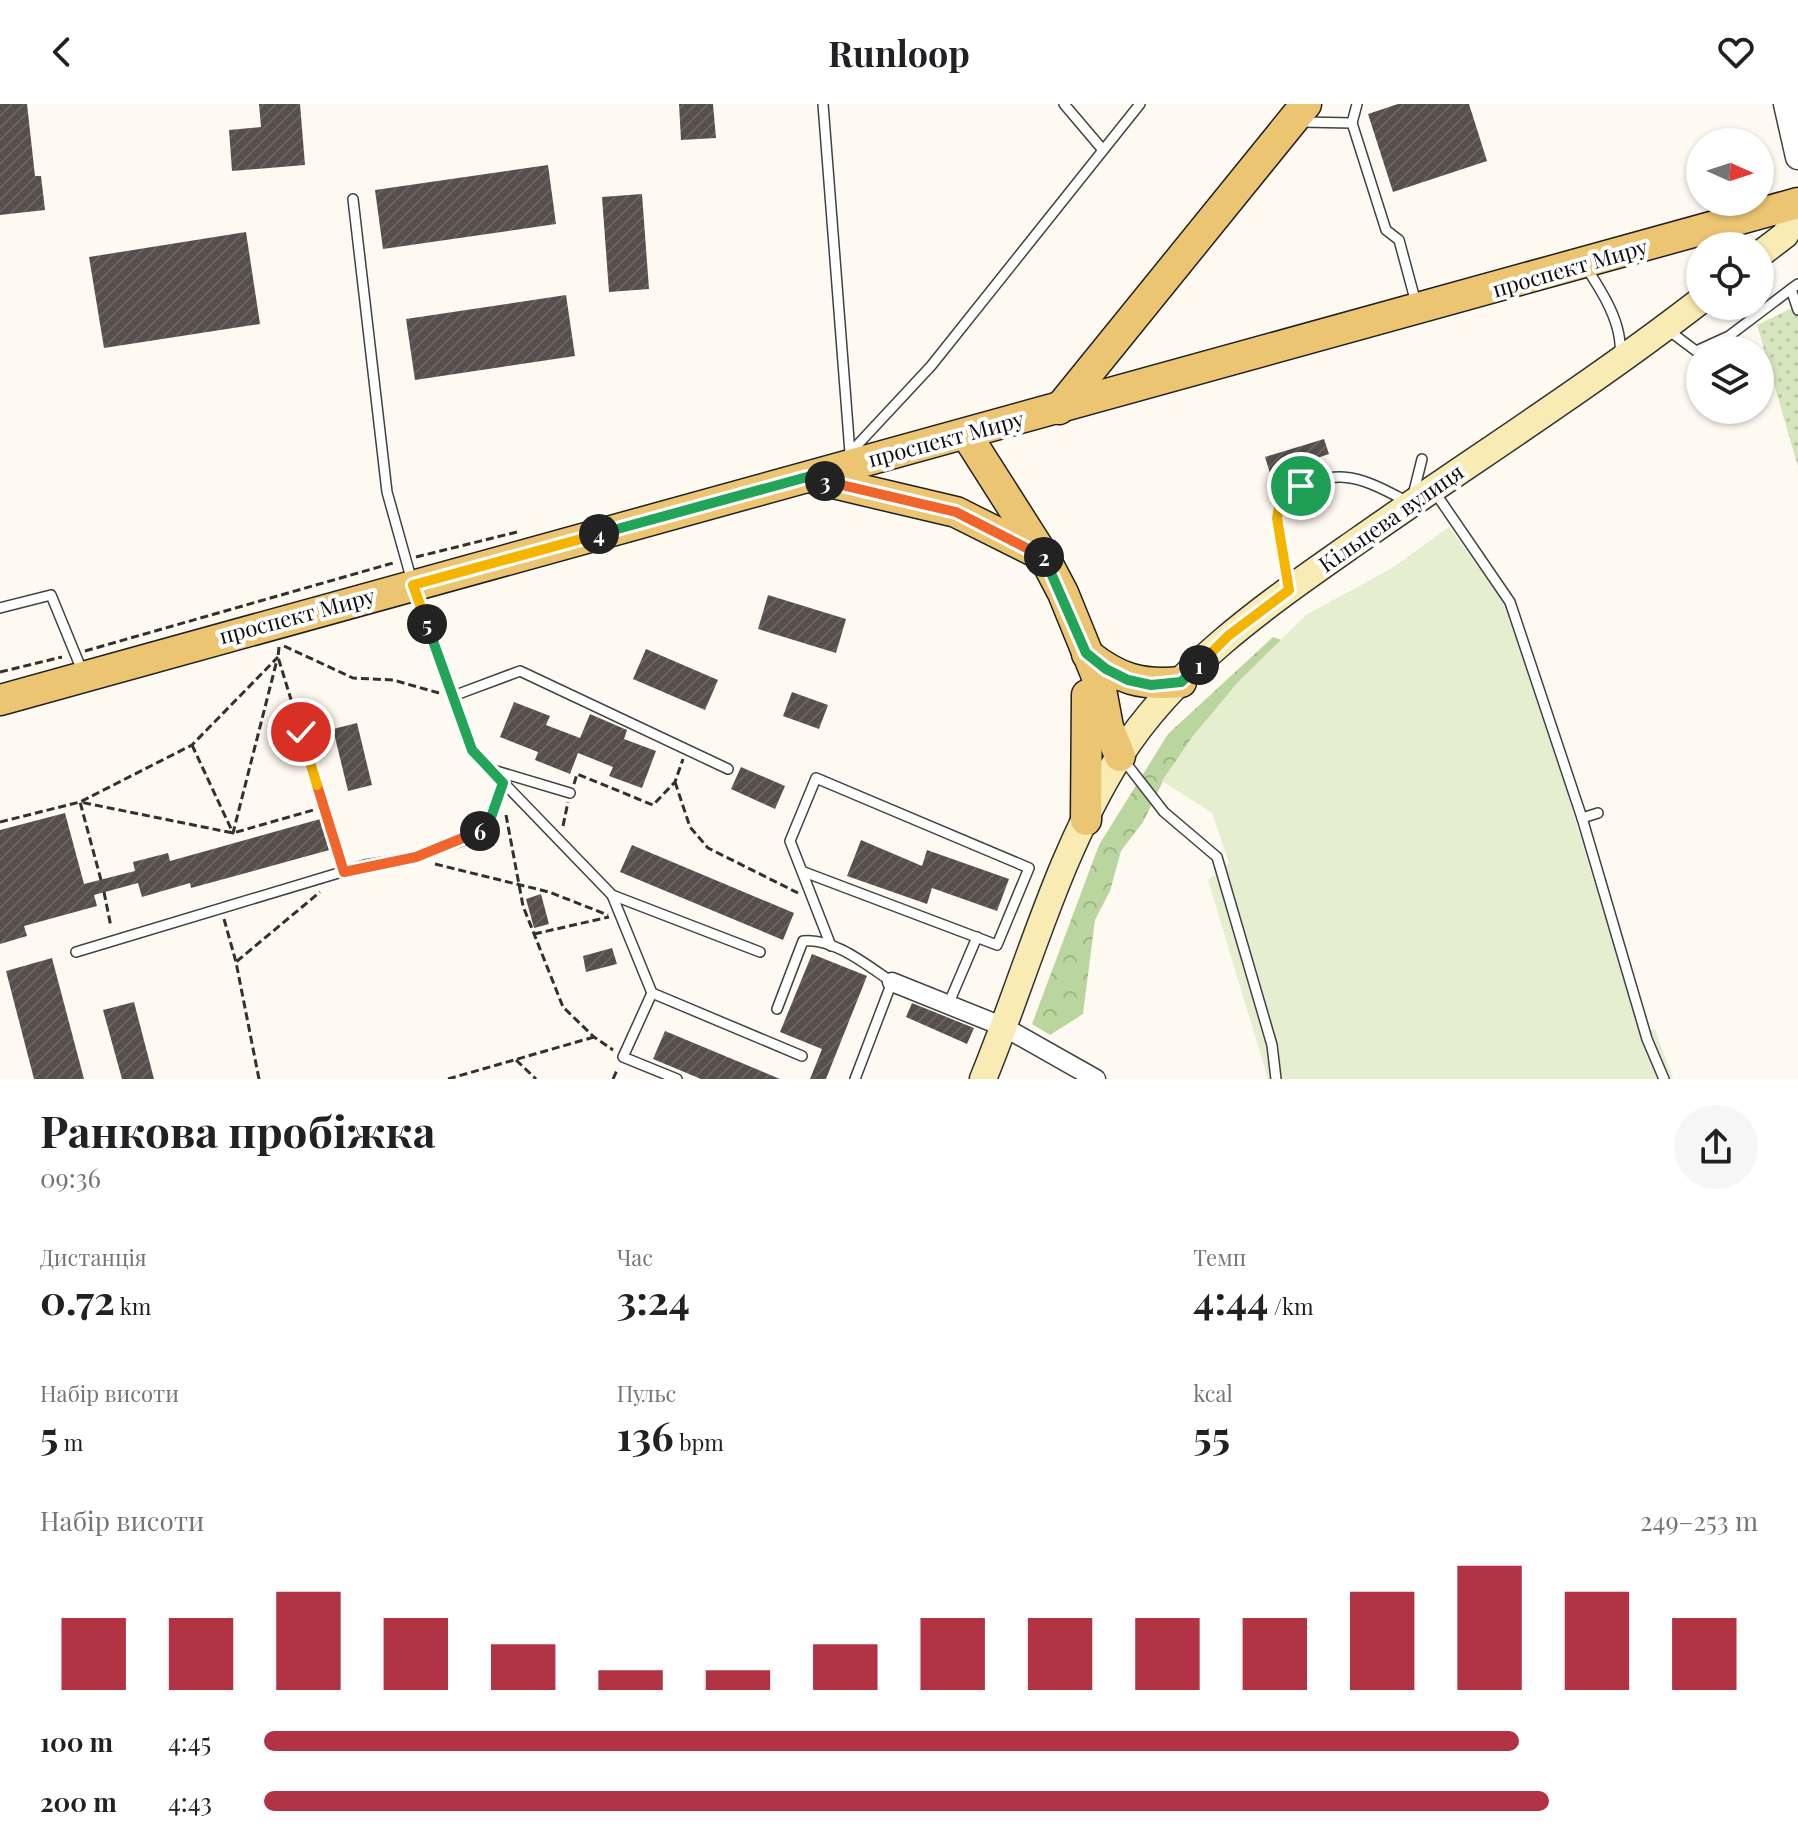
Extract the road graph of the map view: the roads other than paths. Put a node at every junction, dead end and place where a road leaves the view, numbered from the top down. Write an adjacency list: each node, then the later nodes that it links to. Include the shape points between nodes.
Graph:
1 (823, 104): 23 (lane)
2 (1064, 104): 8 (lane)
3 (1140, 104): 8 (lane)
4 (1357, 104): 7 (lane)
5 (1786, 104): 9 (street)
6 (1312, 114): 7 (lane); 21 (main road)
7 (1352, 123): 16 (lane, via 1386,230 1399,240)
8 (1103, 150): 23 (lane, via 931,366)
9 (1798, 157)
10 (353, 199): 29 (lane, via 387,492)
11 (1798, 203): 14 (main road, проспект Миру)
12 (1798, 212): 13 (main road)
13 (1774, 243)
14 (1584, 264): 16 (main road, проспект Миру); 20 (lane, via 1612,313 1621,342)
15 (1794, 286): 17 (lane); 19 (lane, via 1729,336 1696,351)
16 (1418, 310): 21 (main road, проспект Миру)
17 (1798, 310)
18 (1686, 311): 19 (main road, Кільцева вулиця)
19 (1665, 327): 20 (main road, Кільцева вулиця)
20 (1619, 362): 26 (main road, Кільцева вулиця)
21 (1059, 409): 22 (main road, проспект Миру)
22 (966, 434): 25 (main road, проспект Миру); 28 (main road)
23 (850, 453): 25 (lane)
24 (1422, 459): 27 (lane)
25 (807, 477): 28 (main road, via 956,512); 29 (main road, проспект Миру)
26 (1432, 488): 27 (main road, Кільцева вулиця); 43 (lane, via 1510,602)
27 (1410, 504): 30 (main road, Кільцева вулиця); 30 (lane, via 1352,476 1323,479 1281,497 1277,518)
28 (1043, 555): 32 (main road)
29 (410, 572): 33 (main road, проспект Миру); 35 (lane)
30 (1289, 590): 34 (main road, Кільцева вулиця, via 1228,636)
31 (0, 608): 33 (lane, via 51,595)
32 (1086, 653): 34 (main road, via 1128,680 1151,685); 37 (main road); 44 (main road)
33 (80, 664): 36 (main road, проспект Миру)
34 (1181, 682): 37 (main road, Кільцева вулиця)
35 (453, 696): 38 (lane, via 472,750); 39 (lane, via 520,671)
36 (0, 700)
37 (1120, 756): 44 (main road, Кільцева вулиця); 61 (lane, via 1164,812 1217,857 1272,1045)
38 (490, 769): 40 (lane); 41 (lane)
39 (728, 769)
40 (503, 783): 46 (lane); 49 (lane, via 488,826 467,839)
41 (570, 793)
42 (1598, 813): 43 (lane)
43 (1582, 818): 62 (lane, via 1647,1039)
44 (1086, 820): 55 (main road, Кільцева вулиця)
45 (804, 872): 47 (lane); 47 (lane, via 790,841 816,778 1029,868 997,945); 48 (lane)
46 (612, 895): 50 (lane); 52 (lane)
47 (977, 937): 53 (lane)
48 (831, 946): 51 (lane); 54 (lane, via 803,941)
49 (76, 952)
50 (760, 952)
51 (892, 982): 53 (street); 58 (lane)
52 (652, 993): 56 (lane); 57 (lane, via 623,1057)
53 (948, 1005): 55 (street)
54 (777, 1009)
55 (1004, 1027): 59 (main road, Кільцева вулиця); 60 (street)
56 (802, 1056)
57 (677, 1079)
58 (855, 1079)
59 (983, 1079)
60 (1096, 1079)
61 (1276, 1079)
62 (1664, 1079)

